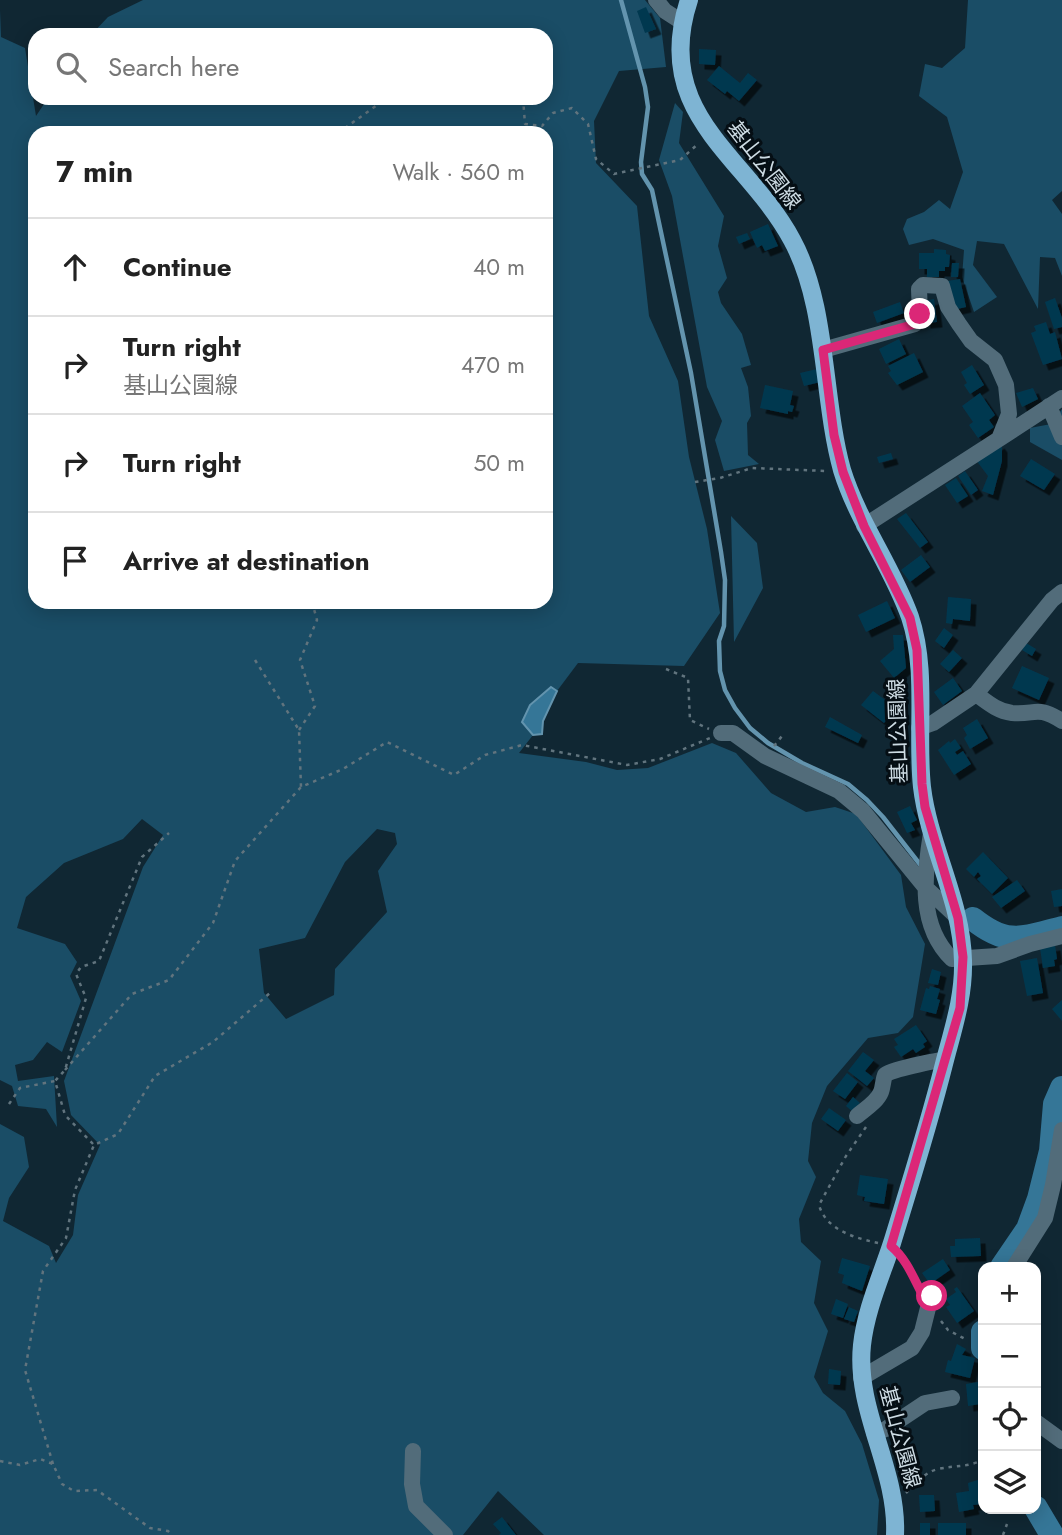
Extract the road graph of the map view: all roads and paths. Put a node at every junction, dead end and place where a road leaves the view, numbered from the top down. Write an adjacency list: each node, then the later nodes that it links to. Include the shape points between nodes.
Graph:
1 (656, 0): 3 (street)
2 (689, 0): 3 (main road, 基山公園線)
3 (682, 22): 9 (main road, 基山公園線, via 684,77)
4 (377, 105): 6 (path)
5 (524, 105): 8 (path, via 525,124)
6 (348, 126)
7 (542, 126): 9 (path, via 553,113 572,108 588,124 596,159 614,174 680,160)
8 (542, 126)
9 (709, 134): 10 (main road, 基山公園線, via 771,206 794,243)
10 (823, 350): 13 (street, via 915,324 920,314 919,289 942,286 959,324 971,341 995,360 1006,384 1009,414); 14 (main road, 基山公園線)
11 (1056, 402): 12 (street); 13 (street)
12 (1062, 438)
13 (999, 439): 16 (street)
14 (843, 472): 15 (path, via 752,468); 16 (main road, 基山公園線)
15 (695, 482)
16 (864, 526): 23 (main road, 基山公園線, via 910,618 917,650)
17 (1062, 592): 21 (street)
18 (314, 609): 24 (path, via 317,620 300,660 315,706)
19 (255, 660): 24 (path)
20 (666, 669): 25 (path, via 688,678 690,720)
21 (976, 694): 22 (street, via 995,708 1012,713 1047,712); 23 (street)
22 (1062, 721)
23 (919, 728): 28 (main road, 基山公園線, via 922,784)
24 (299, 730): 26 (path)
25 (721, 733): 26 (path, via 660,759 627,765 522,745 485,755 454,775 387,742 343,769); 29 (street, via 733,733 765,756 839,791 863,811)
26 (301, 787): 35 (path, via 235,861 213,923 169,980 132,994)
27 (169, 833): 35 (path, via 142,857 99,961 81,967 76,974 86,998)
28 (932, 833): 29 (street); 30 (main road, 基山公園線)
29 (925, 887): 30 (street); 32 (street, via 929,920 940,948 953,959)
30 (958, 918): 32 (main road, 基山公園線)
31 (1062, 936): 32 (street, via 997,956)
32 (963, 957): 34 (main road, 基山公園線, via 960,1008)
33 (270, 993): 40 (path, via 214,1042 155,1076 118,1134)
34 (945, 1060): 38 (street, via 891,1070); 41 (main road, 基山公園線)
35 (65, 1070): 36 (path)
36 (55, 1081): 37 (path, via 20,1088); 40 (path, via 65,1115)
37 (9, 1104)
38 (863, 1119): 41 (path, via 820,1205 823,1217 841,1231)
39 (1062, 1130): 42 (street, via 1045,1218)
40 (94, 1145): 53 (path, via 75,1191 66,1238 43,1271 25,1370)
41 (891, 1246): 43 (path); 45 (main road, 基山公園線, via 868,1310)
42 (1017, 1262)
43 (930, 1300): 44 (path, via 948,1330); 45 (street, via 922,1332 912,1348)
44 (967, 1340)
45 (861, 1378): 48 (main road, 基山公園線)
46 (952, 1398): 48 (street, via 925,1403)
47 (1041, 1426): 49 (street)
48 (874, 1433): 54 (main road, 基山公園線)
49 (1062, 1441)
50 (413, 1451): 57 (street, via 416,1506)
51 (0, 1461): 53 (path, via 20,1465 40,1459)
52 (978, 1462): 54 (path, via 938,1469)
53 (53, 1464): 56 (path, via 62,1484 74,1491 97,1490 150,1528)
54 (894, 1499): 58 (main road, 基山公園線)
55 (1007, 1524): 59 (path)
56 (172, 1535)
57 (445, 1535)
58 (895, 1535)
59 (1003, 1535)

